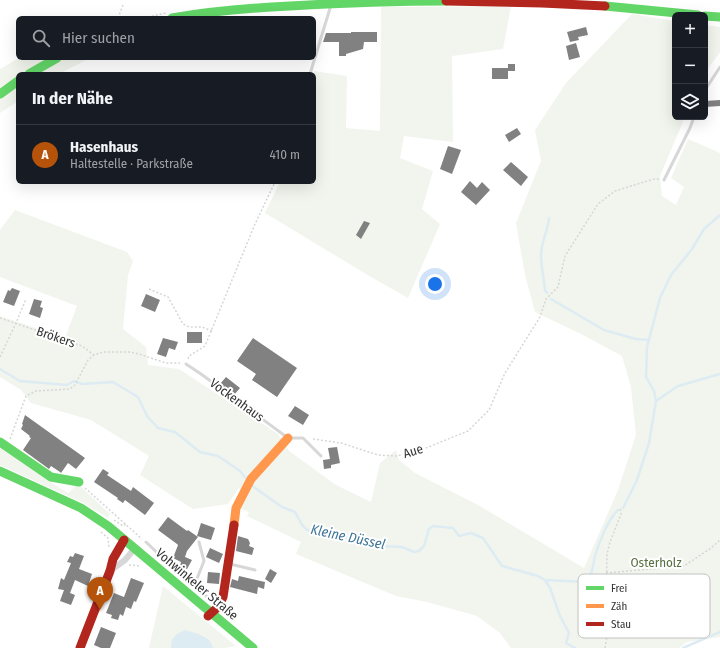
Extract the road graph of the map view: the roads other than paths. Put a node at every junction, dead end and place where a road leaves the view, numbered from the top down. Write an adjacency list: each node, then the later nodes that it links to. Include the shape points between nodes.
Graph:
1 (332, 3): 2 (main road, via 519,2); 3 (main road); 6 (lane)
2 (672, 12)
3 (188, 16)
4 (708, 16): 5 (main road)
5 (720, 17)
6 (316, 55)
7 (54, 60): 10 (main road)
8 (314, 60): 11 (lane)
9 (720, 67): 13 (lane)
10 (32, 72)
11 (311, 72)
12 (16, 82): 14 (main road)
13 (708, 85)
14 (0, 94)
15 (693, 120): 16 (lane)
16 (664, 180)
17 (186, 364): 18 (lane, Vockenhaus)
18 (288, 438): 20 (lane, via 303,438); 27 (main road, via 245,489 236,508)
19 (3, 444): 22 (main road, via 51,477)
20 (321, 456)
21 (0, 471): 23 (main road, Vohwinkeler Straße, via 82,508)
22 (79, 482)
23 (124, 540): 26 (main road, Vohwinkeler Straße); 29 (main road, via 113,559)
24 (146, 542): 30 (lane, Vohwinkeler Straße)
25 (199, 542): 30 (lane, Vohwinkeler Straße, via 204,561)
26 (135, 548): 29 (street, via 125,560); 32 (main road, Vohwinkeler Straße)
27 (228, 564): 28 (lane); 31 (main road, via 223,597)
28 (255, 570)
29 (110, 571): 33 (main road)
30 (194, 586): 31 (lane, Vohwinkeler Straße)
31 (218, 606): 32 (main road)
32 (209, 615): 34 (main road, Vohwinkeler Straße)
33 (80, 648)
34 (253, 648)

